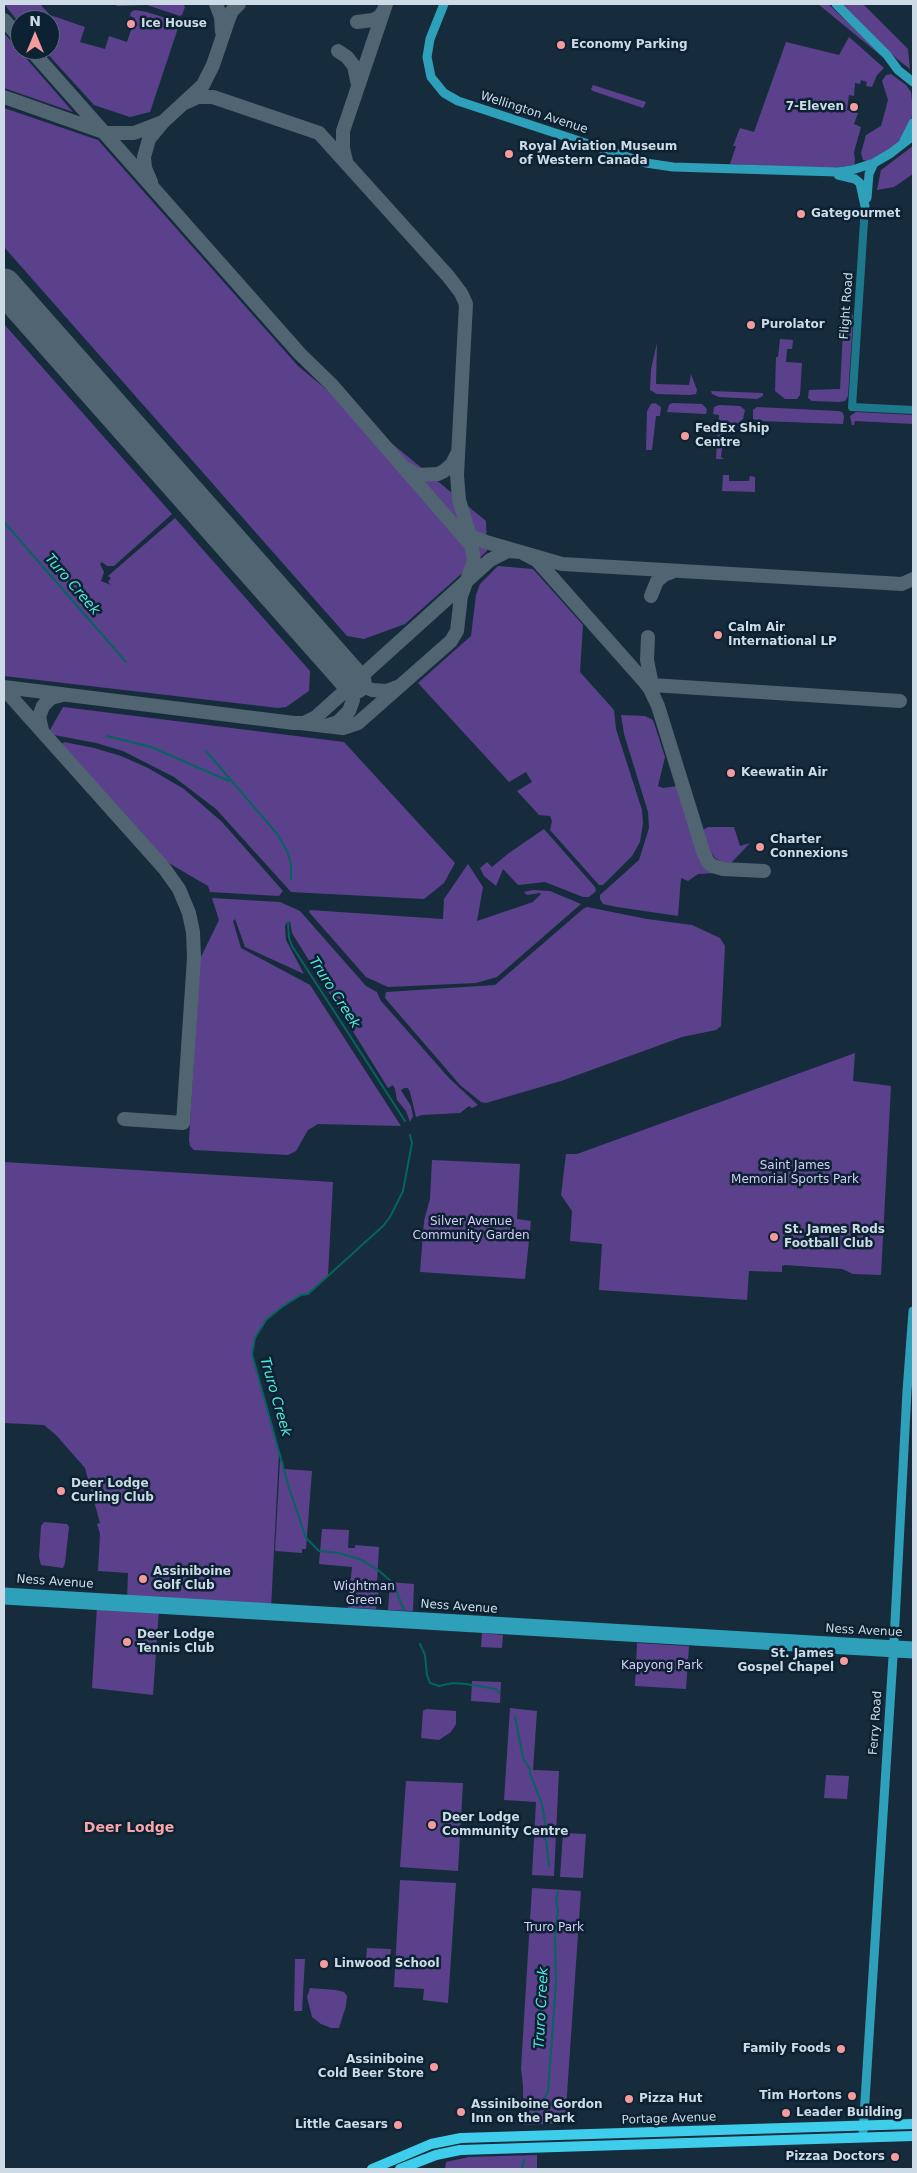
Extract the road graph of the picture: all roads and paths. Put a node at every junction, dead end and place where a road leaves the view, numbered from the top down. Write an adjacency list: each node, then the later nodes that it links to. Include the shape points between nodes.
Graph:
1 (444, 4): 8 (main road, Wellington Avenue, via 428,45 427,64 439,88 458,101 646,164)
2 (836, 4): 3 (main road)
3 (913, 82)
4 (913, 123): 6 (main road)
5 (913, 136): 6 (main road, Wellington Avenue)
6 (901, 146): 7 (main road, Wellington Avenue)
7 (874, 163): 8 (main road, Wellington Avenue, via 852,170); 9 (main road, via 869,174)
8 (828, 172): 9 (main road, via 860,183)
9 (865, 206): 10 (street, Flight Road, via 852,407)
10 (913, 410)
11 (913, 1315): 14 (main road, Ferry Road)
12 (4, 1592): 15 (main road, Ness Avenue)
13 (4, 1600): 17 (main road, Ness Avenue)
14 (894, 1634): 15 (main road); 17 (main road, Ferry Road)
15 (878, 1644): 17 (main road, Ness Avenue)
16 (913, 1646): 17 (main road, Ness Avenue)
17 (894, 1649): 18 (main road, Ness Avenue); 20 (main road, Ferry Road)
18 (913, 1654)
19 (913, 2124): 20 (highway, Portage Avenue)
20 (863, 2126): 22 (main road, Ferry Road); 23 (highway, Portage Avenue, via 461,2138 431,2144)
21 (913, 2136): 22 (highway, Portage Avenue)
22 (862, 2138): 24 (highway, Portage Avenue, via 460,2150 436,2154)
23 (372, 2169)
24 (400, 2169)

